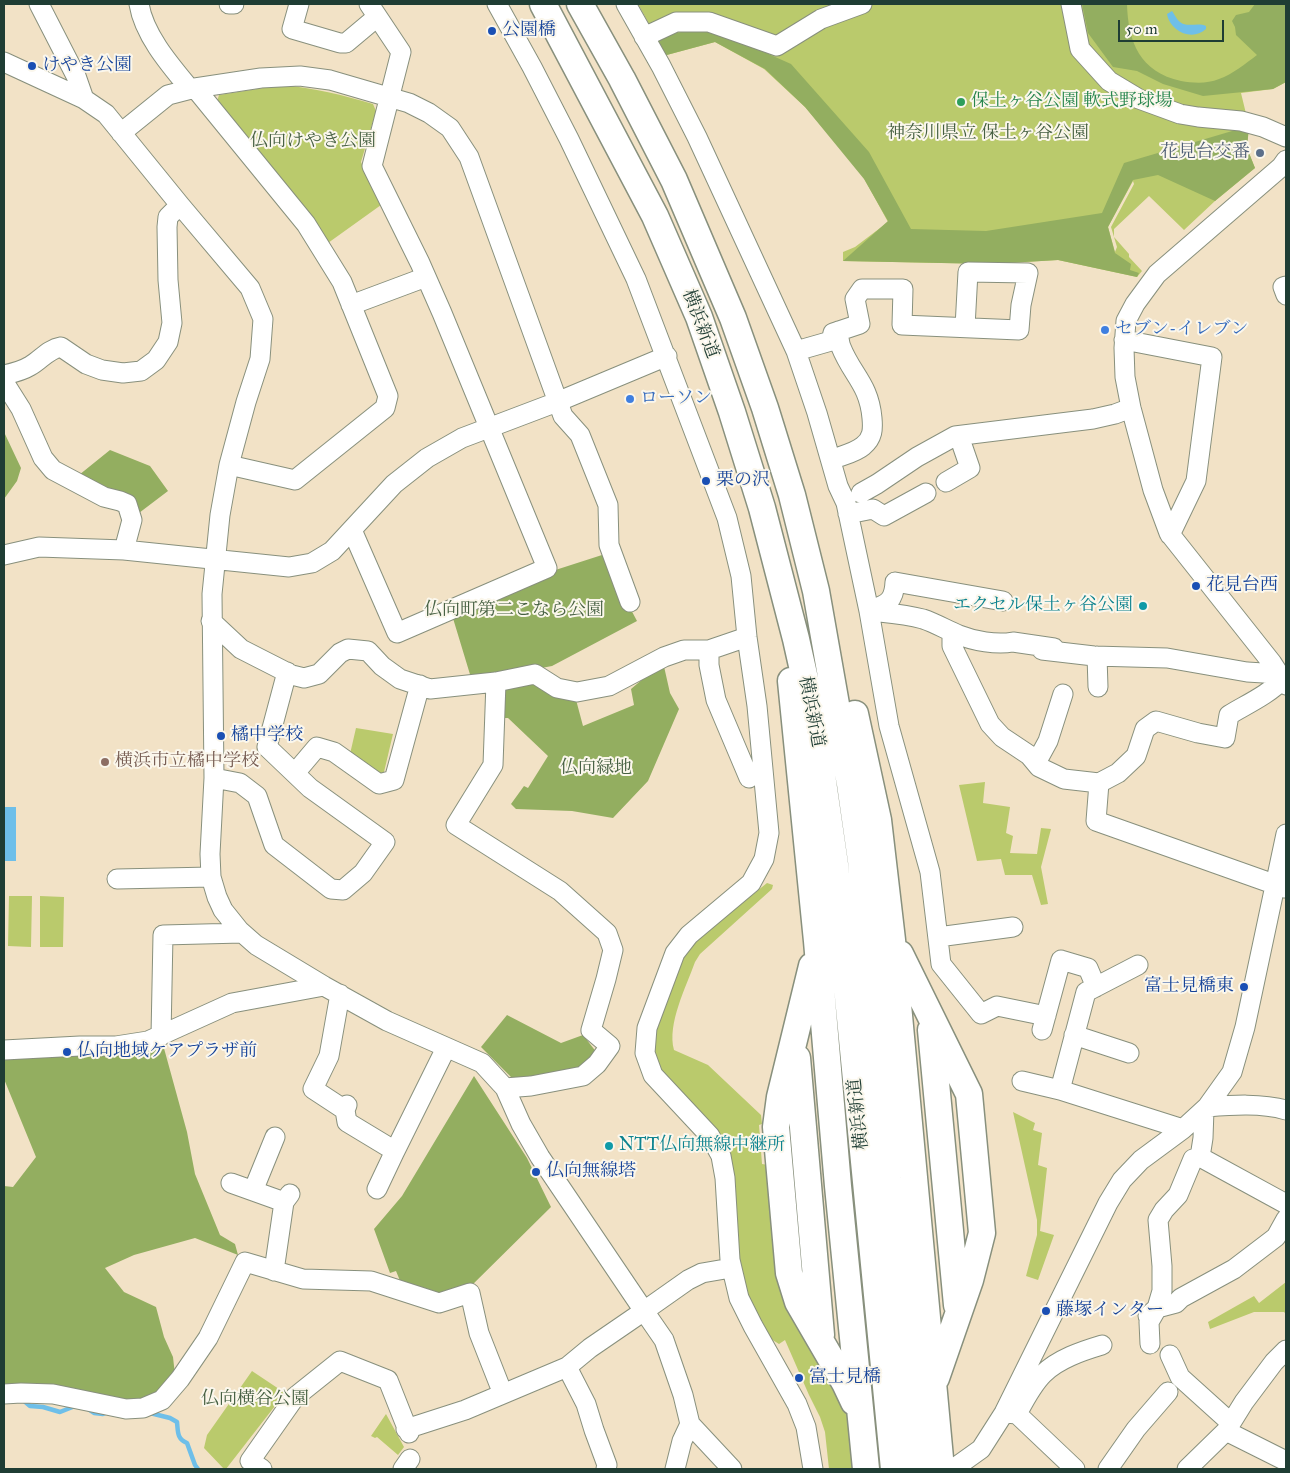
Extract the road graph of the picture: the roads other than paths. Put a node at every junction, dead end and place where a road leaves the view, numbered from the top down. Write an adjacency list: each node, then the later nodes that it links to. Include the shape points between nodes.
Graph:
1 (39, 4): 17 (street, via 76,76)
2 (139, 4): 15 (street, via 157,46)
3 (229, 4): 4 (street)
4 (234, 4)
5 (299, 4): 12 (street, via 292,29 340,43 346,43)
6 (496, 4): 30 (street, via 603,207)
7 (543, 4): 48 (highway, 横浜新道, via 655,216 699,317 754,482)
8 (580, 4): 41 (highway, 横浜新道, via 622,79 689,214 733,318)
9 (626, 4): 13 (street)
10 (862, 4): 13 (street, via 821,19 777,46 709,22 676,22)
11 (1071, 4): 19 (street, via 1080,48 1109,81 1139,99 1180,114 1241,121)
12 (373, 10): 16 (street, via 401,52)
13 (644, 37): 29 (street, via 697,137)
14 (4, 62): 17 (street)
15 (193, 88): 16 (street, via 300,76 330,80); 18 (street, via 168,95); 25 (street, via 306,224 342,282)
16 (390, 97): 22 (street, via 372,166); 33 (street, via 410,103 450,128 469,157)
17 (84, 99): 18 (street, via 106,114)
18 (121, 132): 21 (street)
19 (1286, 137)
20 (1286, 160): 28 (street, via 1157,274 1126,321)
21 (180, 205): 31 (street, via 168,217 167,227 172,323 168,342 156,360 141,370 123,373 86,364 61,347 53,348 21,372); 38 (street, via 250,288 263,319 260,359)
22 (426, 277): 25 (street); 35 (street)
23 (1286, 286): 24 (street)
24 (1286, 295)
25 (351, 305): 38 (street, via 388,396 385,408 295,480)
26 (965, 327): 27 (street, via 902,325 903,289 862,289 855,299 860,324)
27 (838, 331): 29 (street, via 833,333 831,341); 37 (street, via 848,362 865,388 873,428 872,436 862,447)
28 (1124, 340): 34 (street, via 1125,377); 44 (street, via 1212,356 1196,481)
29 (796, 351): 37 (street)
30 (667, 356): 33 (street); 54 (street, via 727,518 740,576)
31 (4, 375)
32 (4, 382): 45 (street, via 21,408 43,458 53,470 104,497 126,504 132,520)
33 (557, 402): 35 (street); 50 (street, via 563,416 580,435 608,505 609,545)
34 (1131, 408): 36 (street, via 1093,419); 44 (street, via 1153,490)
35 (488, 428): 43 (street, via 462,438 427,458 394,484); 43 (street, via 547,568 397,633)
36 (959, 436): 39 (street, via 970,468); 42 (street, via 917,457)
37 (831, 460): 42 (street, via 838,486)
38 (229, 465): 47 (street)
39 (946, 482)
40 (926, 493): 42 (street, via 884,516)
41 (792, 495): 78 (highway, via 832,611 878,820); 135 (highway, 横浜新道, via 816,591 861,862)
42 (852, 502): 51 (street)
43 (352, 530): 47 (street, via 332,551 312,563 289,568)
44 (1170, 535): 61 (street)
45 (124, 550): 46 (street, via 39,547); 47 (street)
46 (4, 555)
47 (215, 560): 52 (street)
48 (779, 571): 79 (highway); 134 (highway, 横浜新道, via 814,719 835,864)
49 (1003, 601): 51 (street, via 895,582 894,594 888,603)
50 (630, 602)
51 (868, 611): 53 (street, via 924,620); 77 (street, via 889,726 930,872)
52 (211, 621): 60 (street, via 241,649); 68 (street)
53 (952, 632): 57 (street, via 975,640); 66 (street, via 952,646 990,724)
54 (747, 637): 55 (street); 70 (street, via 757,706)
55 (709, 650): 62 (street, via 684,650 609,686 577,692 557,688 535,674); 70 (street, via 716,700)
56 (1042, 650): 59 (street)
57 (1075, 651)
58 (1126, 653): 61 (street, via 1178,656)
59 (1097, 656): 61 (street, via 1167,658); 64 (street)
60 (287, 672): 63 (street, via 304,678 319,674 340,653 348,649 360,650 368,651 400,679); 67 (street, via 267,747)
61 (1284, 678): 69 (street, via 1264,695 1229,715 1225,738 1156,721 1144,729 1136,756 1118,773)
62 (496, 682): 63 (street, via 430,689); 93 (street, via 493,765 456,825 560,890 607,933 613,950 591,1030 610,1046 597,1064 583,1076)
63 (420, 685): 67 (street, via 394,780 379,784 334,752 317,747)
64 (1098, 687)
65 (1063, 694): 66 (street, via 1048,741)
66 (1036, 764): 69 (street, via 1064,779)
67 (295, 773): 68 (street, via 310,788 384,842 363,873 343,890 331,889 274,845 256,796 240,783)
68 (214, 778): 72 (street)
69 (1099, 783): 74 (street, via 1096,821)
70 (756, 787): 106 (street, via 769,834 764,860 751,883 689,935 675,953 646,1028 645,1053 653,1075 710,1136 721,1156)
71 (1286, 834): 74 (street)
72 (211, 877): 73 (street); 76 (street, via 223,910)
73 (117, 880)
74 (1281, 886): 95 (street, via 1232,1072)
75 (1013, 927): 77 (street)
76 (242, 932): 83 (street, via 256,945); 87 (street, via 163,935)
77 (938, 937): 82 (street, via 941,964 981,1014 997,1006 1044,1023 1061,960 1088,968)
78 (892, 940): 81 (highway); 119 (highway)
79 (817, 941): 84 (highway); 124 (highway)
80 (1138, 965): 82 (street)
81 (912, 978): 85 (highway); 115 (highway)
82 (1096, 987): 86 (street, via 1086,992)
83 (332, 990): 87 (street, via 232,1003); 89 (street, via 387,1021); 99 (street, via 329,1056 313,1089 346,1107 347,1122)
84 (806, 991): 88 (highway); 118 (highway)
85 (930, 1014): 110 (highway); 110 (highway, via 969,1094 982,1233)
86 (1074, 1035): 91 (street); 94 (street)
87 (161, 1036): 90 (street, via 116,1046)
88 (795, 1039): 111 (highway); 111 (highway, via 776,1127 789,1273 798,1302)
89 (446, 1048): 93 (street, via 482,1064); 99 (street)
90 (4, 1050)
91 (1129, 1053)
92 (1022, 1081): 94 (street)
93 (504, 1088): 108 (street, via 540,1157)
94 (1060, 1090): 97 (street)
95 (1206, 1108): 96 (street, via 1239,1104); 97 (street); 100 (street)
96 (1286, 1110)
97 (1183, 1129): 123 (street, via 1141,1160 1122,1180 1108,1203)
98 (275, 1137): 103 (street)
99 (395, 1151): 102 (street)
100 (1200, 1157): 104 (street); 109 (street, via 1193,1159 1178,1195 1158,1220 1162,1291)
101 (231, 1183): 103 (street)
102 (377, 1189)
103 (253, 1191): 107 (street, via 287,1198)
104 (1286, 1204)
105 (1286, 1219): 109 (street, via 1276,1237 1234,1269 1176,1303)
106 (731, 1268): 108 (street, via 702,1273); 132 (street, via 739,1298 797,1404 806,1426)
107 (274, 1271): 121 (street, via 245,1262 208,1338 162,1400 143,1408 126,1409 53,1394); 122 (street, via 303,1279 371,1281 439,1303 470,1294 479,1333)
108 (644, 1311): 117 (street); 125 (street, via 664,1340)
109 (1152, 1312): 112 (street)
110 (958, 1316): 115 (highway)
111 (822, 1344): 118 (highway)
112 (1150, 1344)
113 (1102, 1345): 123 (street, via 1062,1360 1043,1374)
114 (1286, 1350): 126 (street, via 1244,1402)
115 (945, 1354): 119 (highway)
116 (1170, 1355): 126 (street, via 1180,1377)
117 (566, 1367): 122 (street); 129 (street, via 586,1404)
118 (841, 1376): 124 (highway)
119 (934, 1384): 136 (highway)
120 (1168, 1392): 139 (street)
121 (4, 1394)
122 (503, 1394): 128 (street, via 408,1431 388,1380 340,1361 295,1397 250,1461)
123 (1010, 1413): 137 (street, via 981,1449); 138 (street)
124 (861, 1419): 133 (highway)
125 (690, 1424): 130 (street); 131 (street)
126 (1229, 1427): 127 (street); 140 (street)
127 (1286, 1461)
128 (262, 1469)
129 (606, 1469)
130 (675, 1469)
131 (732, 1469)
132 (814, 1469)
133 (866, 1469)
134 (894, 1469)
135 (916, 1469)
136 (941, 1469)
137 (953, 1469)
138 (1075, 1469)
139 (1108, 1469)
140 (1187, 1469)

